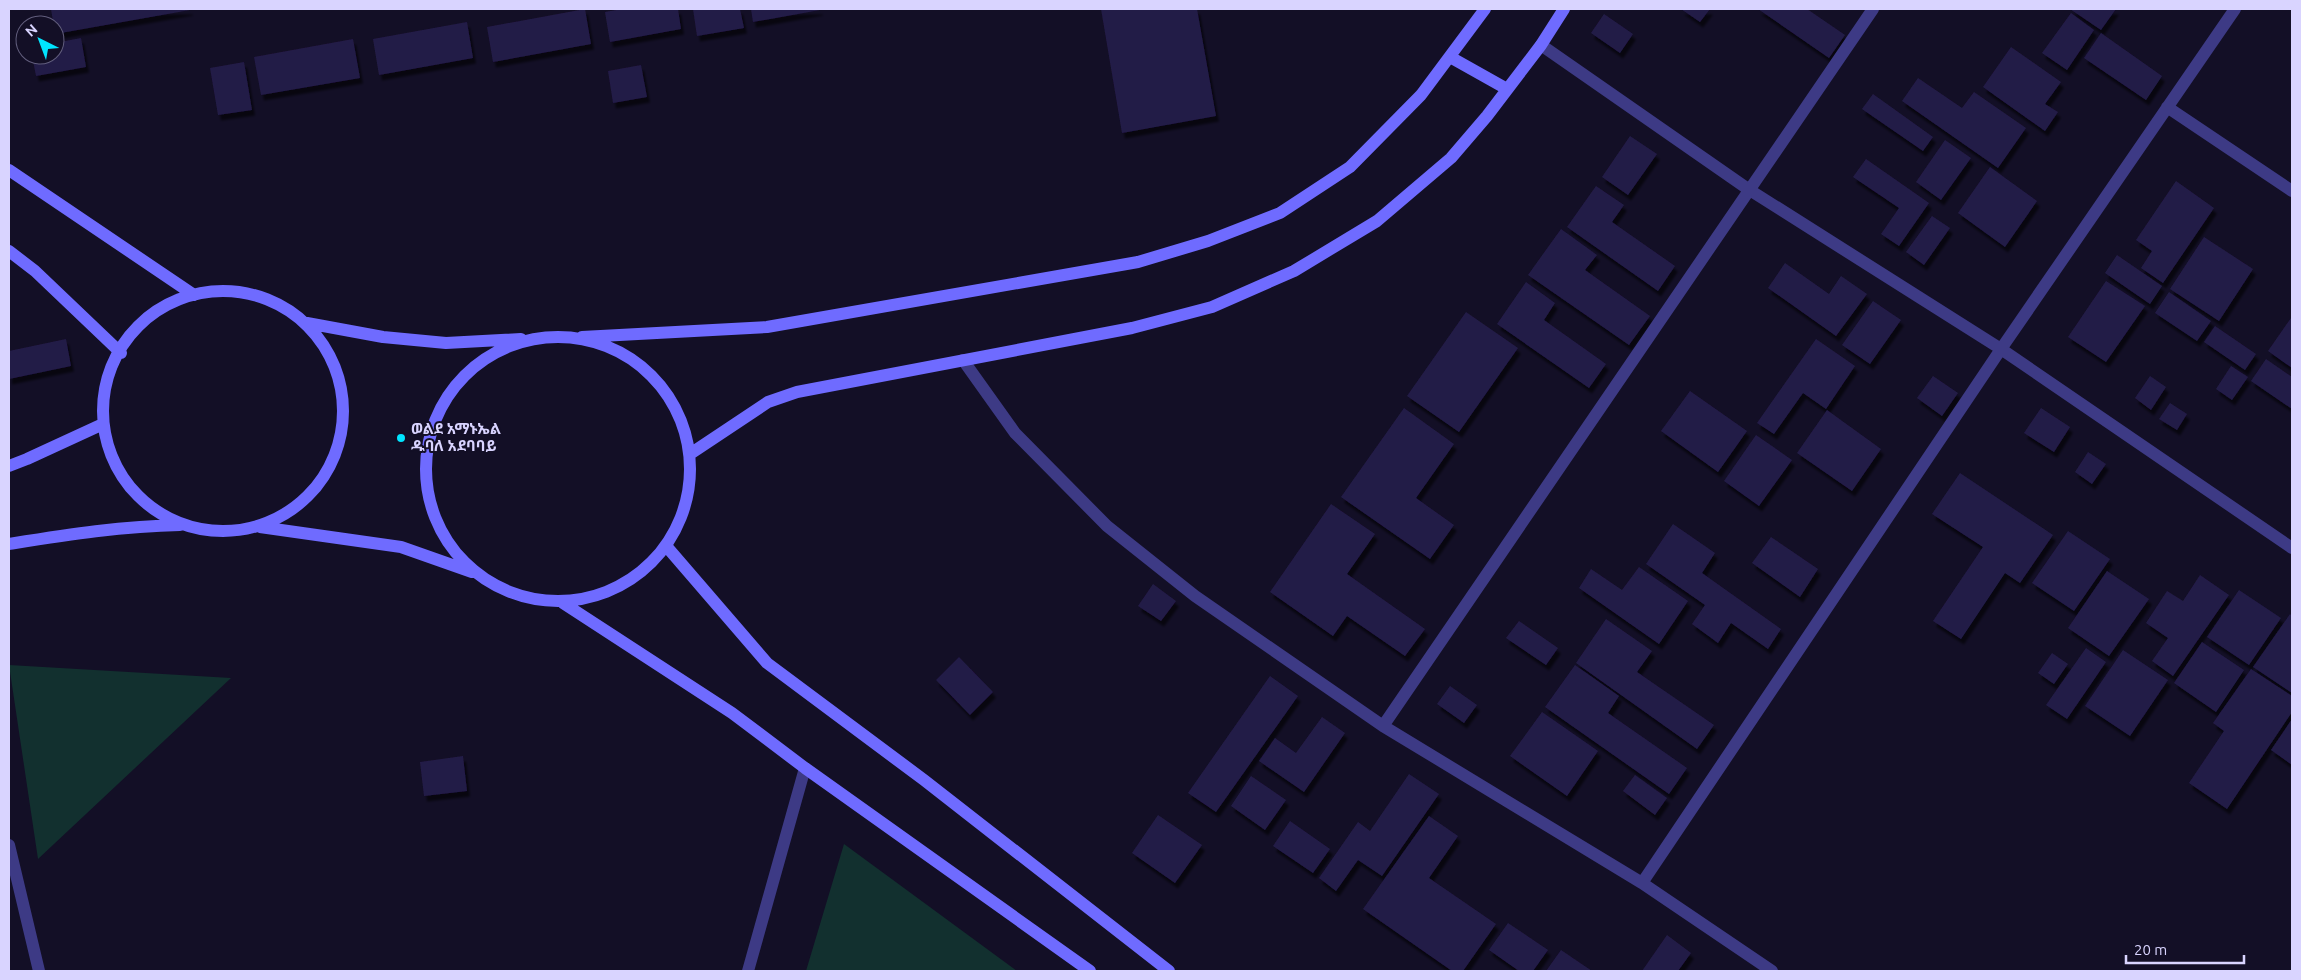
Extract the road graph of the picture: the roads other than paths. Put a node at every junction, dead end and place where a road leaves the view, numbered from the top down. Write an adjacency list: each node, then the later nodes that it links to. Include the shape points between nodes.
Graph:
1 (1485, 9): 6 (main road)
2 (1564, 9): 5 (main road)
3 (1873, 9): 10 (street)
4 (2235, 9): 8 (street)
5 (1541, 45): 7 (main road); 10 (street)
6 (1450, 56): 7 (main road); 15 (main road, via 1421,95 1350,167 1280,213 1208,241 1138,262 767,327)
7 (1507, 89): 19 (main road, via 1451,158 1377,221 1294,271 1212,307 1132,328)
8 (2167, 107): 11 (street); 17 (street)
9 (9, 170): 13 (main road)
10 (1748, 190): 17 (street); 30 (street)
11 (2292, 191)
12 (9, 251): 18 (main road, via 35,271)
13 (194, 295): 14 (main road, via 218,290 266,297); 18 (main road, via 171,302 132,332)
14 (307, 323): 16 (main road, via 383,337 446,343); 24 (main road, via 335,364 345,412 334,460 304,501)
15 (582, 337): 16 (main road); 21 (main road, via 626,353 662,384 685,425)
16 (529, 339): 28 (main road, via 480,361 447,396 428,441 426,489 442,534)
17 (2001, 349): 27 (street); 34 (street)
18 (121, 353): 20 (main road, via 108,375)
19 (963, 360): 21 (main road, via 797,392 768,402); 30 (street, via 1015,433 1107,526 1195,596)
20 (103, 424): 22 (main road); 23 (main road, via 115,466 143,502)
21 (690, 454): 26 (main road, via 682,518)
22 (9, 466)
23 (181, 525): 24 (main road, via 221,532); 25 (main road, via 126,526)
24 (260, 527): 28 (main road, via 401,547)
25 (9, 544)
26 (667, 547): 29 (main road, via 654,562 611,592); 38 (main road, via 767,663 924,780)
27 (2292, 548)
28 (473, 572): 29 (main road, via 515,596)
29 (563, 603): 31 (main road, via 732,713)
30 (1383, 726): 34 (street)
31 (805, 768): 36 (street); 37 (main road)
32 (9, 845): 33 (street)
33 (12, 879): 35 (street)
34 (1642, 883): 39 (street)
35 (39, 971)
36 (748, 971)
37 (1090, 971)
38 (1169, 971)
39 (1772, 971)

